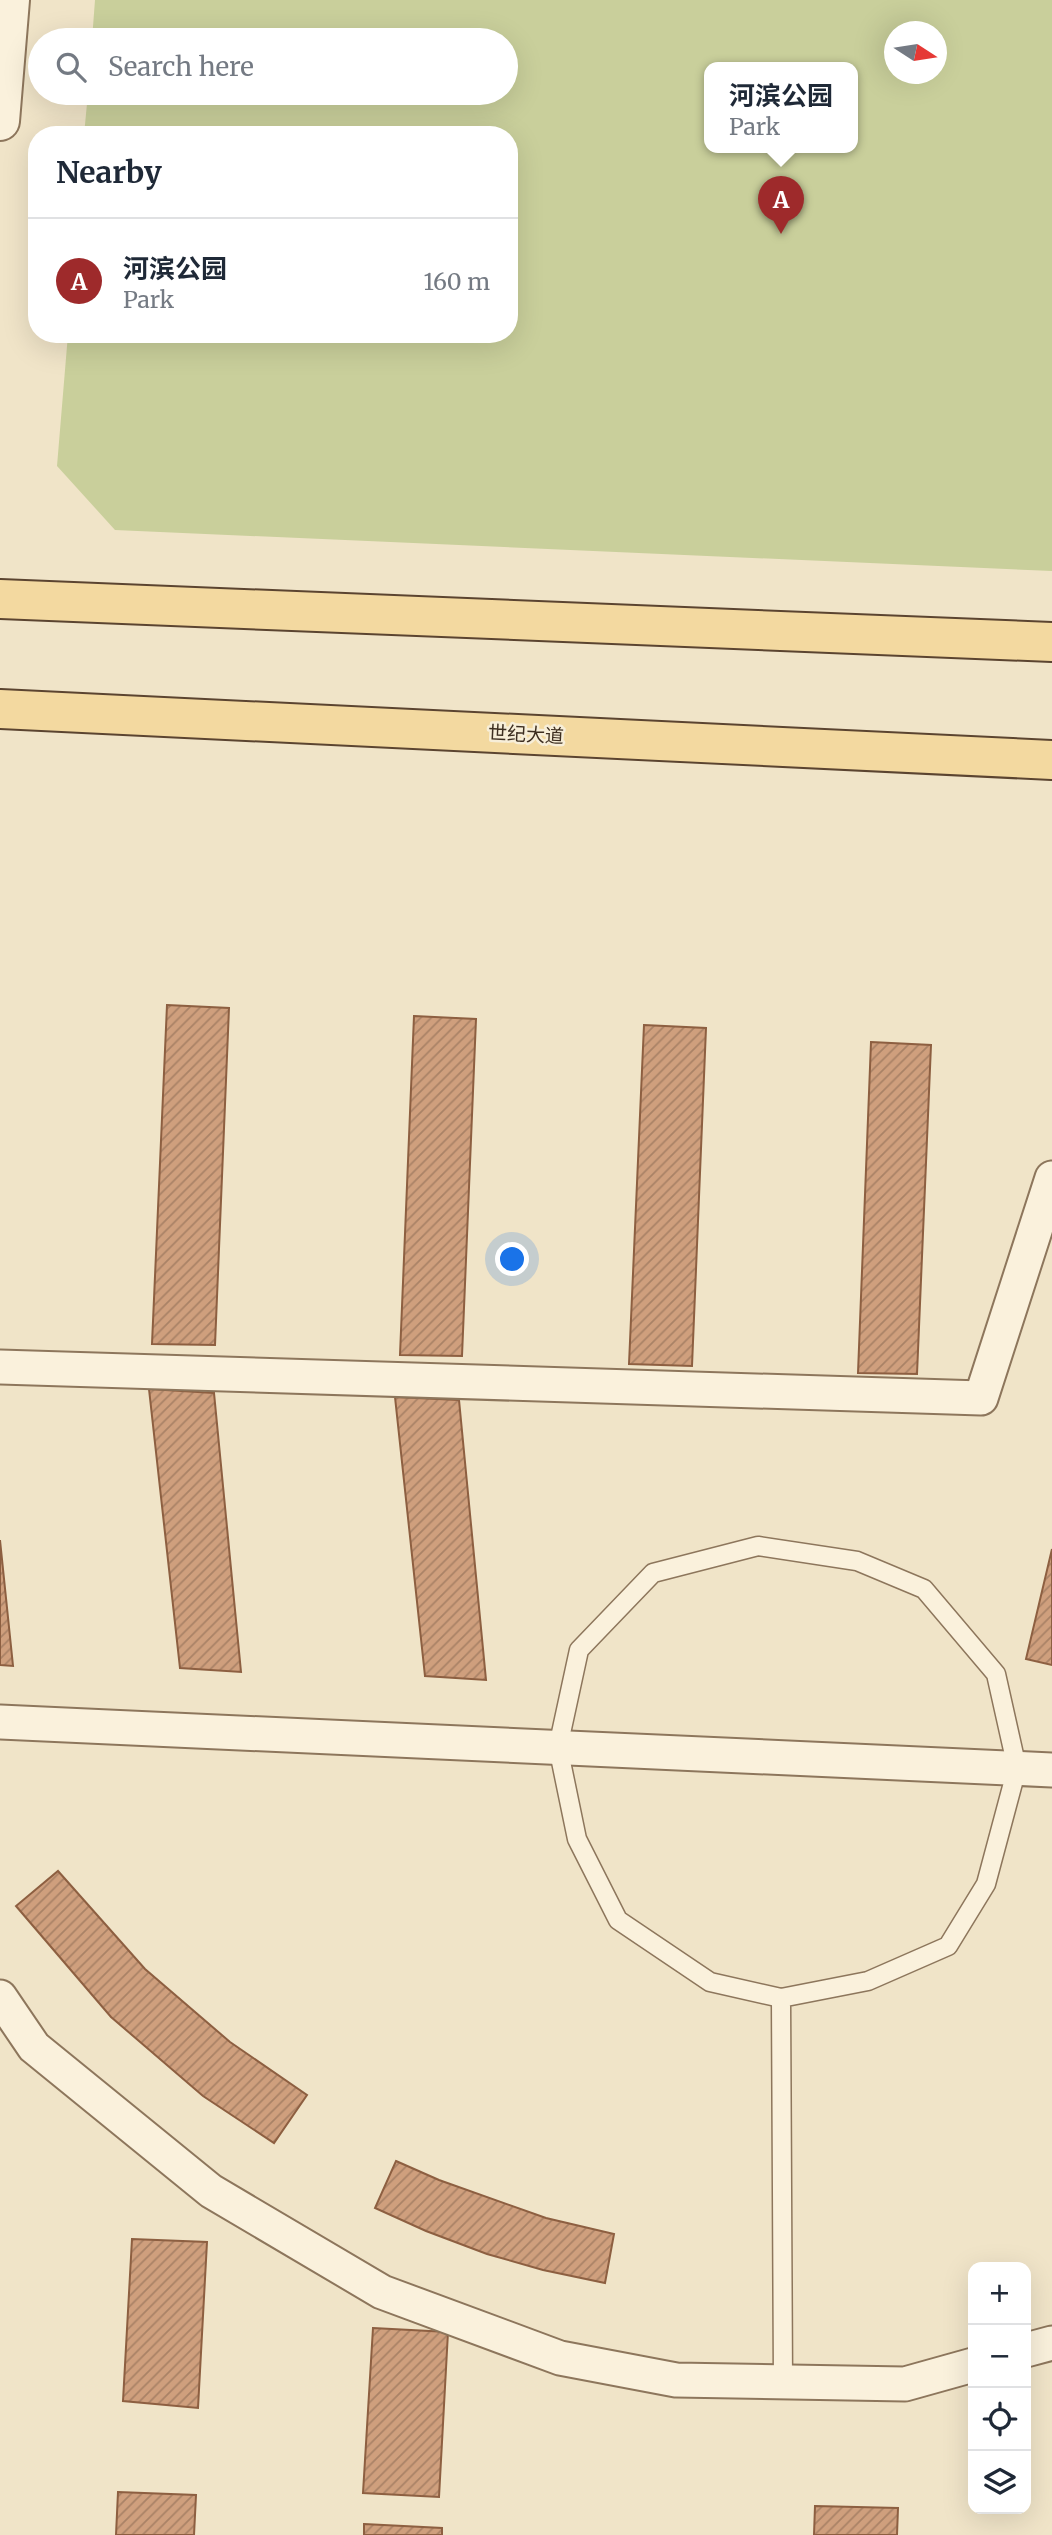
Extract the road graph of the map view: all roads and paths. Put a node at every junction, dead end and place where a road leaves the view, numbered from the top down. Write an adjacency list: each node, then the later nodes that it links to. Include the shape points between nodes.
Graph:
1 (10, 0): 2 (street)
2 (0, 121)
3 (0, 599): 4 (main road)
4 (1052, 642)
5 (0, 709): 6 (main road, 世纪大道)
6 (1052, 760)
7 (1052, 1178): 8 (street, via 981,1398)
8 (0, 1367)
9 (0, 1722): 10 (street)
10 (558, 1747): 11 (street); 11 (lane, via 579,1650 653,1573 758,1546 857,1561 925,1588 996,1674); 14 (lane, via 577,1839 618,1920 710,1982)
11 (1017, 1768): 12 (street); 14 (lane, via 986,1884 948,1946 868,1981)
12 (1052, 1770)
13 (0, 1997): 18 (street, via 34,2047 211,2192 382,2292 560,2358 677,2380)
14 (781, 1998): 18 (lane)
15 (1052, 2343): 16 (street)
16 (1031, 2349)
17 (968, 2366): 18 (street, via 905,2384)
18 (783, 2382)

